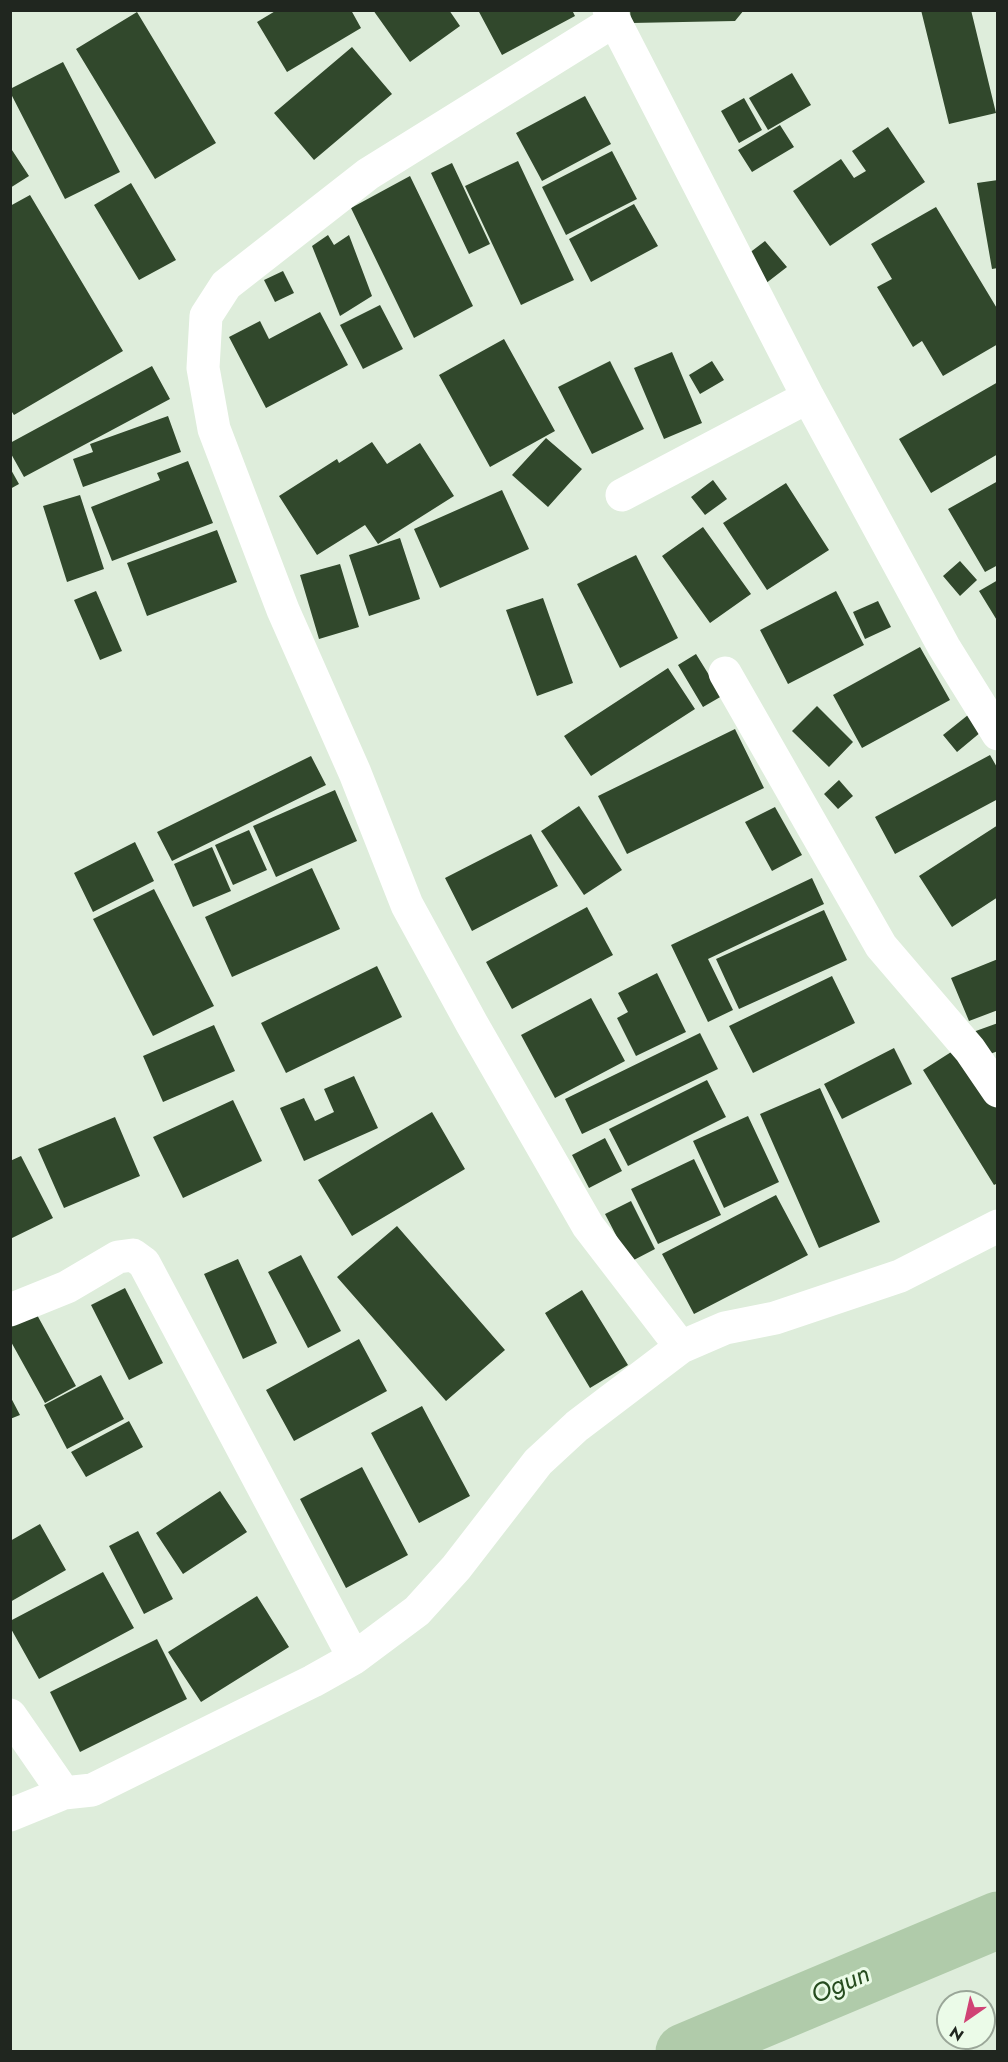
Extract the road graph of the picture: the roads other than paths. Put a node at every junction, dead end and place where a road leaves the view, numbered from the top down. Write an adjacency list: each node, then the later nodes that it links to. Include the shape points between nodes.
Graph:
1 (611, 16): 2 (street); 9 (street, via 368,174 226,285 206,316 203,368 214,429 283,610 355,772 407,905 588,1226)
2 (808, 397): 3 (street); 5 (street, via 944,647)
3 (622, 495)
4 (725, 673): 6 (street, via 881,946 970,1050)
5 (998, 734)
6 (998, 1092)
7 (998, 1226): 9 (street, via 900,1276 775,1318 725,1328)
8 (10, 1310): 10 (street, via 67,1287 118,1257 134,1255 144,1263)
9 (681, 1347): 10 (street, via 577,1426 538,1462 456,1568 417,1611)
10 (354, 1658): 12 (street, via 92,1790)
11 (10, 1715): 12 (street)
12 (64, 1793): 13 (street)
13 (10, 1815)

